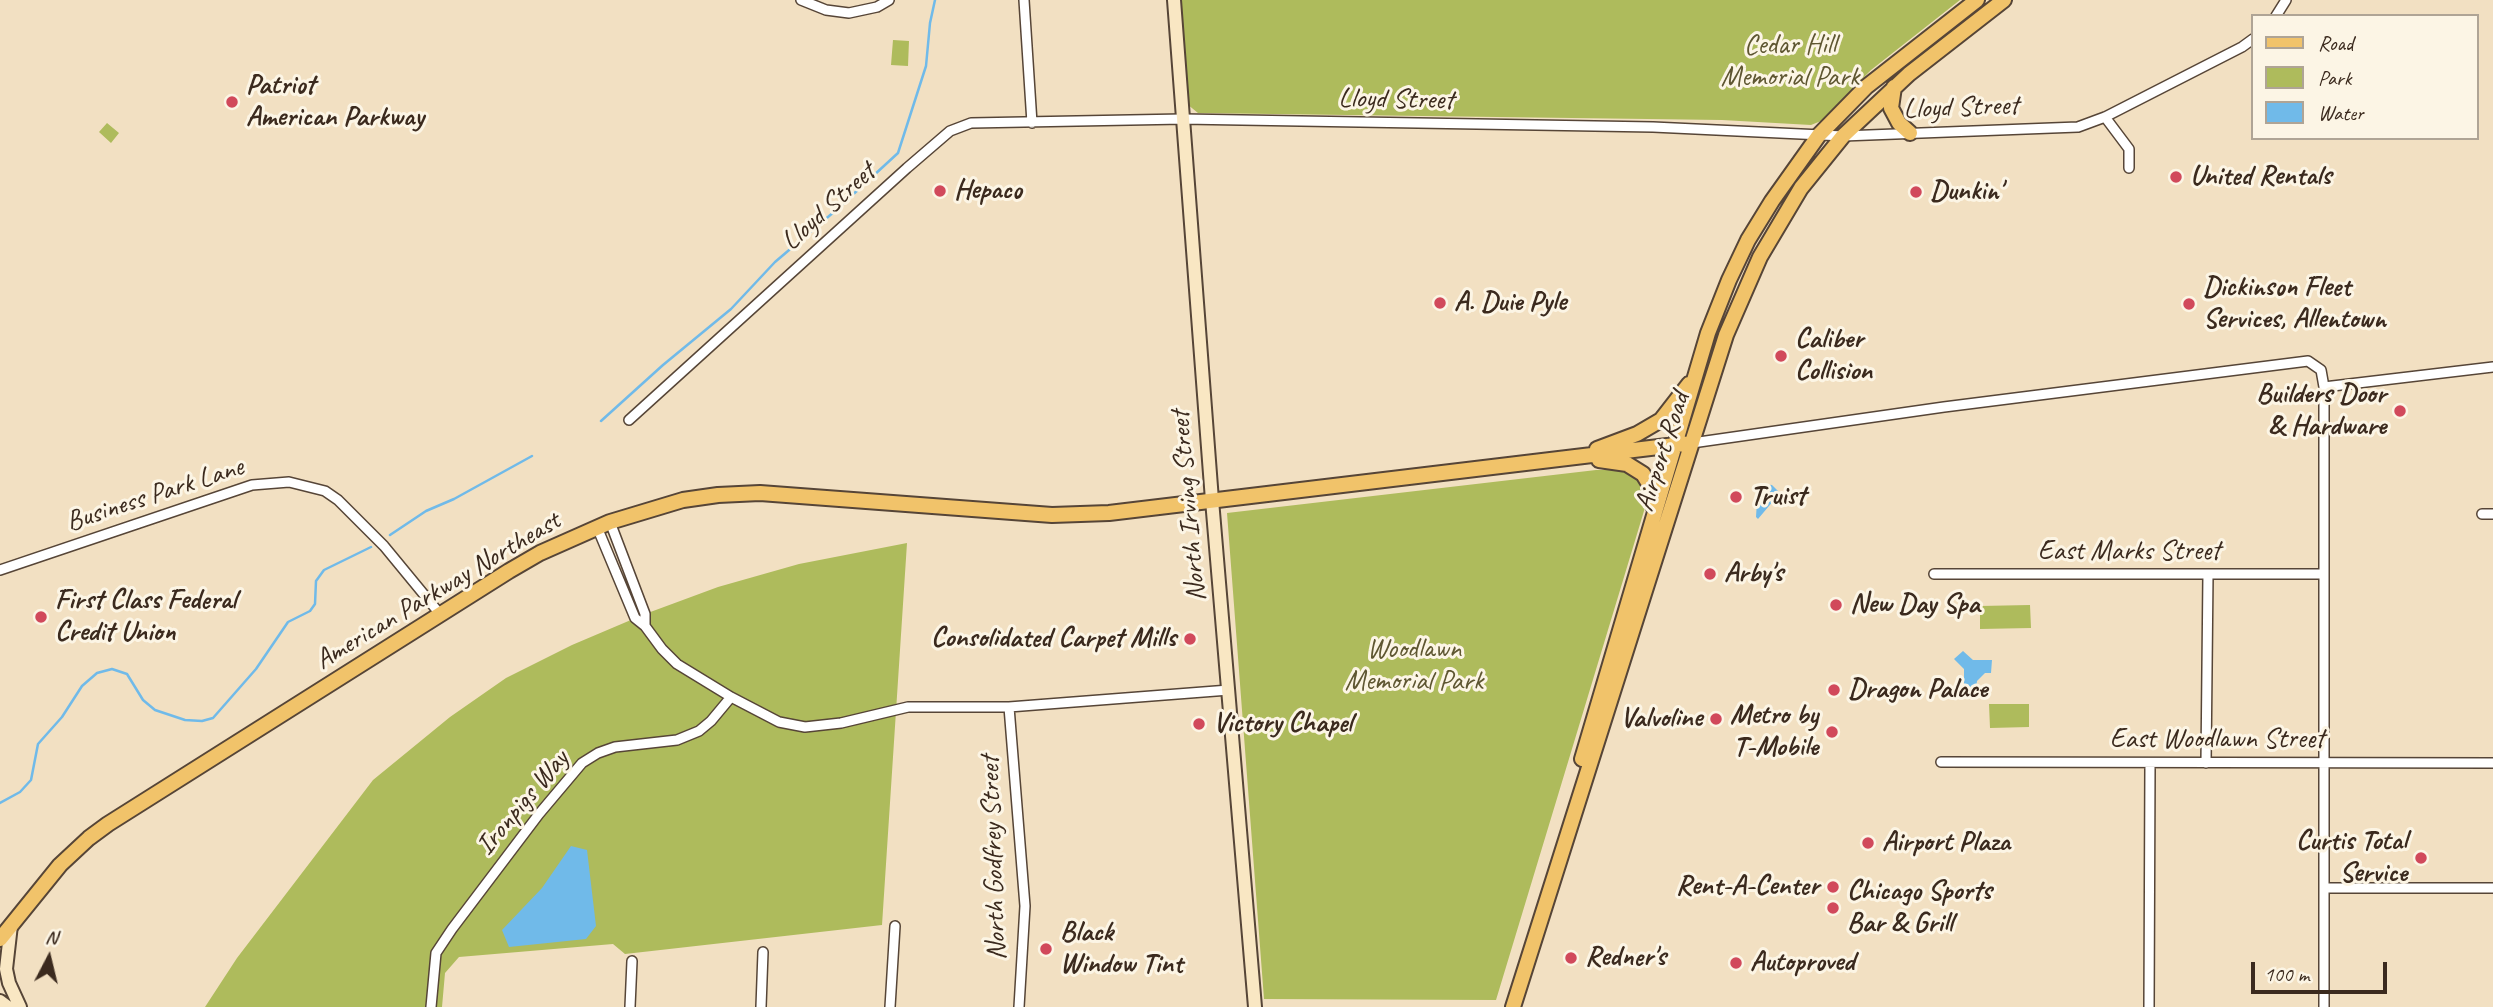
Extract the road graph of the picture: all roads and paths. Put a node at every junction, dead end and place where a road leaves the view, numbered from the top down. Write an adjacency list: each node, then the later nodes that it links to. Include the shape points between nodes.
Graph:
1 (801, 0): 2 (street, via 849,13)
2 (889, 0)
3 (1024, 0): 11 (street)
4 (1174, 0): 10 (street, North Irving Street)
5 (1977, 0): 13 (main road, Airport Road, via 1866,88)
6 (2004, 0): 8 (main road, Airport Road)
7 (2252, 40): 9 (street, Lloyd Street)
8 (1894, 88): 12 (main road, via 1891,108); 14 (main road, Airport Road)
9 (2105, 117): 12 (street, Lloyd Street, via 2078,127); 15 (street, via 2129,149)
10 (1184, 119): 11 (street, Lloyd Street); 13 (street, Lloyd Street, via 1653,127); 23 (street, North Irving Street)
11 (1032, 122): 19 (street, Lloyd Street, via 971,123 950,131)
12 (1910, 133): 14 (street, Lloyd Street)
13 (1819, 135): 14 (street, Lloyd Street); 17 (main road, Airport Road, via 1748,240 1708,333)
14 (1843, 136): 20 (main road, Airport Road, via 1801,188 1760,257 1730,325)
15 (2129, 168)
16 (2493, 367): 18 (street)
17 (1697, 373): 21 (main road, Airport Road); 22 (main road, via 1661,420)
18 (2324, 387): 20 (street, via 2321,370 2308,361); 31 (street)
19 (629, 420)
20 (1692, 443): 21 (main road); 59 (main road, Airport Road)
21 (1676, 446): 22 (main road); 24 (main road, Airport Road)
22 (1576, 457): 23 (main road, American Parkway Northeast); 24 (main road, via 1639,470 1650,482)
23 (1212, 500): 27 (main road, American Parkway Northeast, via 1052,515 760,493 683,500); 34 (street, North Irving Street)
24 (1655, 513): 58 (main road, Airport Road)
25 (2482, 514): 26 (street)
26 (2493, 514)
27 (603, 524): 32 (main road, American Parkway Northeast, via 540,553); 33 (street, via 645,614); 33 (street, via 635,618)
28 (0, 570): 32 (street, Business Park Lane, via 252,485 289,482 324,491 338,500 384,546)
29 (1934, 574): 30 (street, East Marks Street)
30 (2208, 574): 31 (street, East Marks Street); 39 (street)
31 (2324, 574): 40 (street)
32 (440, 614): 44 (main road, American Parkway Northeast, via 89,838 46,880)
33 (645, 626): 35 (street, via 677,664)
34 (1229, 690): 36 (street); 57 (street, North Irving Street)
35 (731, 697): 36 (street, via 779,722 805,727 908,707); 52 (street, Ironpigs Way, via 699,731 677,740 615,747 582,762 436,953)
36 (1009, 707): 56 (street, North Godfrey Street, via 1025,906)
37 (1941, 762): 38 (street, East Woodlawn Street)
38 (2150, 763): 39 (street, East Woodlawn Street); 60 (street)
39 (2206, 763): 40 (street, East Woodlawn Street)
40 (2324, 763): 41 (street, East Woodlawn Street); 42 (street)
41 (2493, 764)
42 (2324, 888): 43 (street); 61 (street)
43 (2493, 888)
44 (11, 925): 46 (main road, American Parkway Northeast); 51 (street, via 6,969)
45 (895, 926): 55 (street)
46 (0, 939)
47 (763, 952): 54 (street)
48 (632, 961): 53 (street)
49 (0, 1001): 50 (street)
50 (8, 1007)
51 (20, 1007)
52 (431, 1007)
53 (630, 1007)
54 (761, 1007)
55 (890, 1007)
56 (1019, 1007)
57 (1255, 1007)
58 (1504, 1007)
59 (1513, 1007)
60 (2149, 1007)
61 (2324, 1007)

